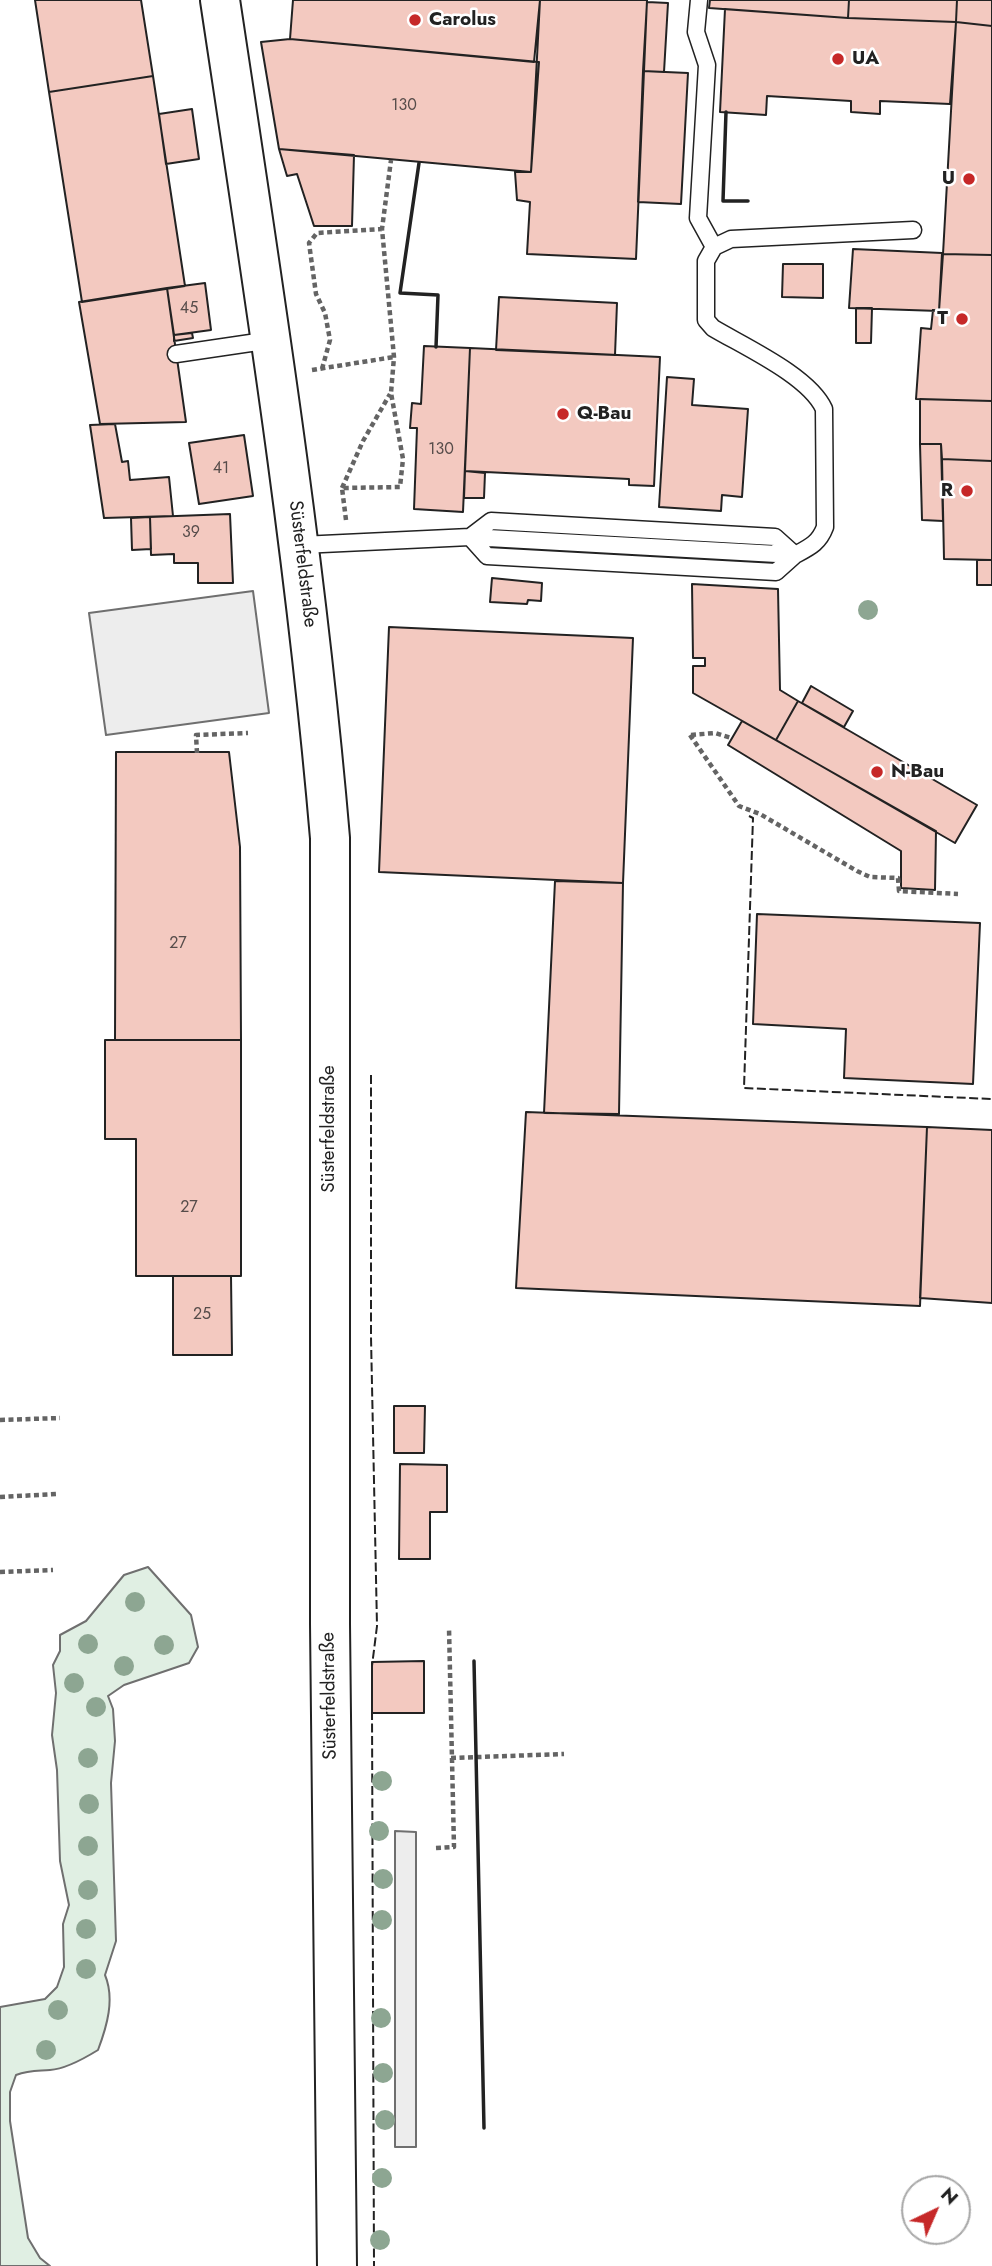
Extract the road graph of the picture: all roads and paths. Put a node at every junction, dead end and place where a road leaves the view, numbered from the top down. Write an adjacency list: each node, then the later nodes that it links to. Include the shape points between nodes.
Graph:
1 (220, 0): 7 (street, Süsterfeldstraße)
2 (699, 0): 6 (lane, via 696,32 707,65 698,218)
3 (391, 160): 4 (path)
4 (382, 229): 9 (path); 9 (path, via 317,233 309,243 316,294 330,340 323,369)
5 (913, 230): 6 (lane, via 731,239)
6 (714, 247): 12 (lane, via 706,261 706,320 818,395 824,409 825,527 821,539 795,555 470,537)
7 (271, 340): 8 (lane); 13 (street, Süsterfeldstraße)
8 (176, 354)
9 (394, 357): 10 (path)
10 (391, 393): 11 (path, via 354,457); 11 (path, via 403,459 400,487)
11 (342, 488): 12 (path)
12 (349, 541): 13 (lane)
13 (301, 545): 28 (street, Süsterfeldstraße, via 330,838 330,1624)
14 (248, 733): 16 (path, via 196,735)
15 (732, 738): 17 (path, via 715,733 690,735 739,806 870,877 898,878 899,891)
16 (197, 752)
17 (958, 894)
18 (60, 1418): 19 (path)
19 (0, 1420)
20 (56, 1494): 21 (path)
21 (0, 1497)
22 (53, 1570): 23 (path)
23 (0, 1572)
24 (449, 1628): 26 (path)
25 (564, 1754): 26 (path)
26 (452, 1758): 27 (path, via 454,1847)
27 (436, 1848)
28 (337, 2266)

